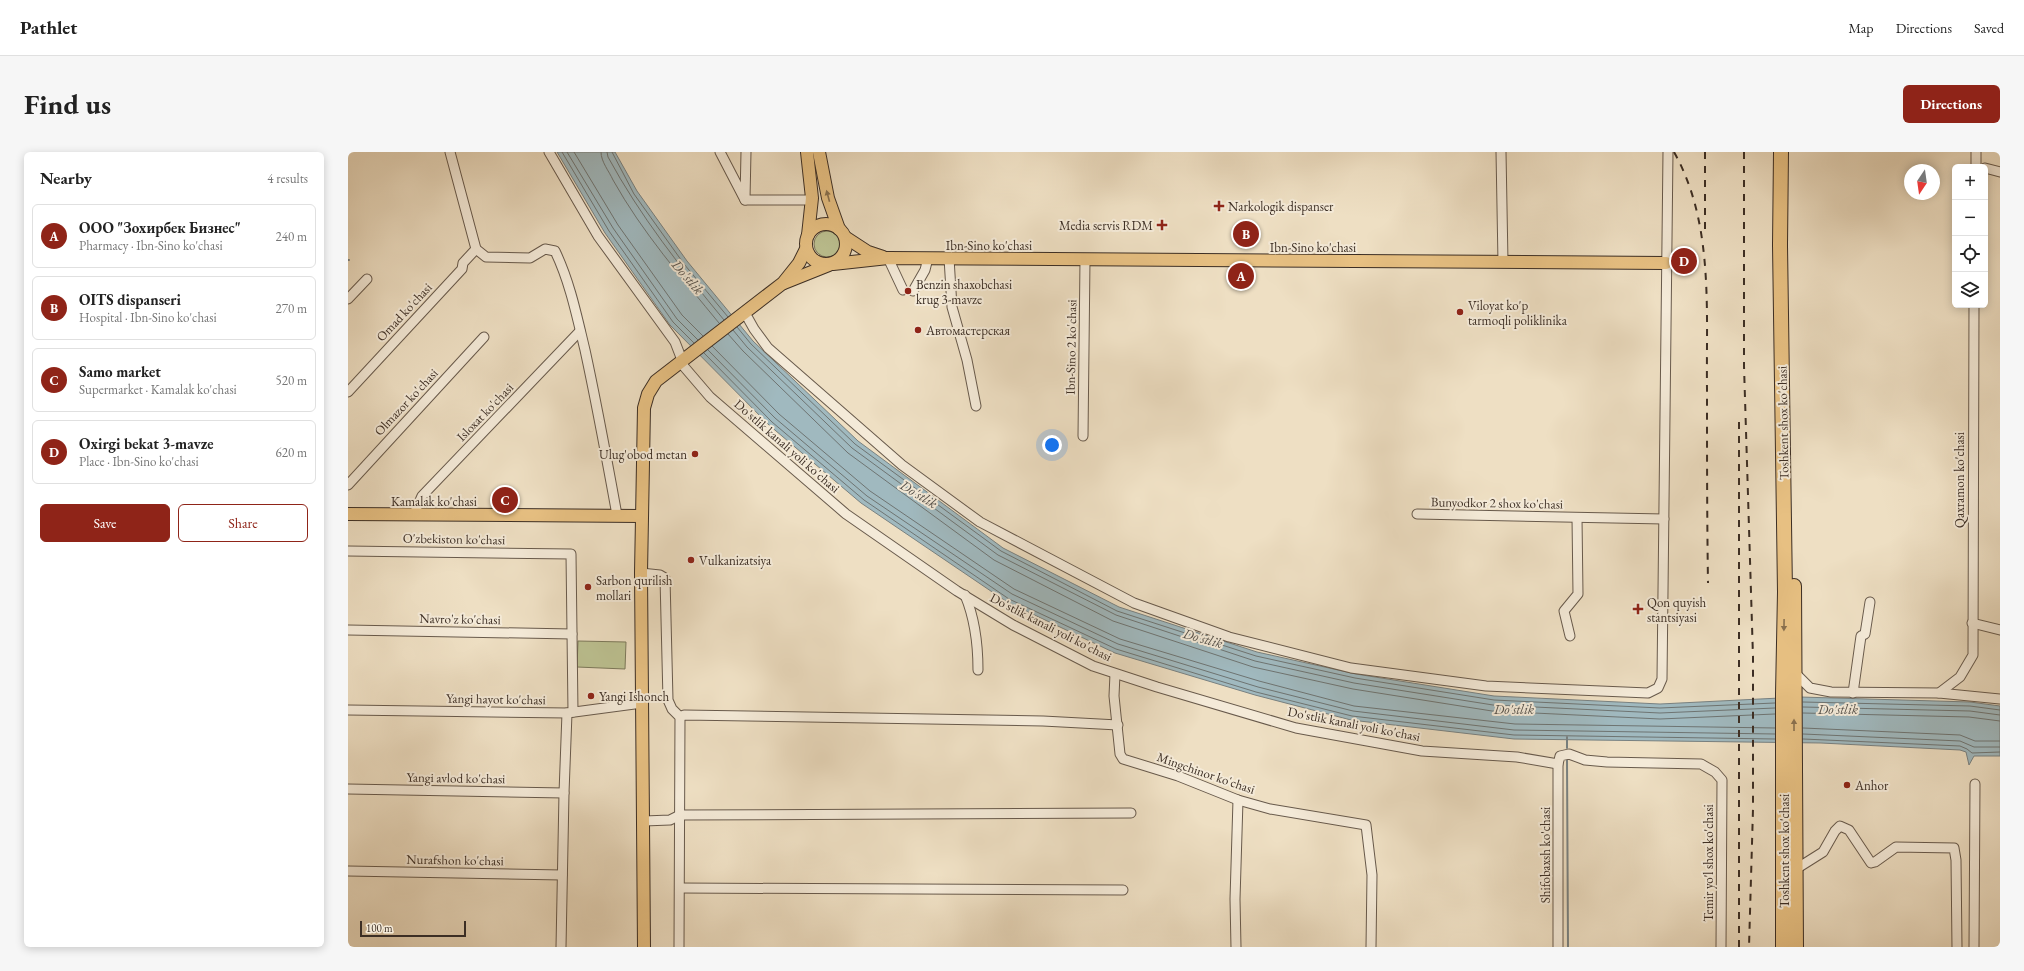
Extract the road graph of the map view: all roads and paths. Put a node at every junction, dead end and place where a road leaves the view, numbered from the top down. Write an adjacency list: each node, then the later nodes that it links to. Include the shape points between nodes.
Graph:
1 (450, 152): 18 (street)
2 (549, 152): 36 (street, Do'stlik kanali yoli ko'chasi, via 598,236 675,342)
3 (720, 152): 15 (street)
4 (746, 152): 15 (street)
5 (807, 152): 14 (main road)
6 (819, 152): 16 (main road, one-way to 6, via 828,198)
7 (1502, 152): 24 (street)
8 (1668, 152): 25 (street)
9 (1976, 152): 11 (street)
10 (1785, 154): 58 (highway, Toshkent shox ko'chasi); 62 (highway, Toshkent shox ko'chasi, one-way to 62, via 1785,592)
11 (1979, 164)
12 (1988, 169): 13 (street)
13 (2000, 172)
14 (812, 198): 15 (street); 17 (main road)
15 (745, 200)
16 (842, 233): 17 (main road, via 826,224); 20 (main road, via 868,252); 26 (main road, via 846,244 843,256)
17 (808, 235): 19 (main road)
18 (476, 249): 34 (street, via 486,257 515,258 530,258 545,249 555,251 568,285); 37 (street, Omad ko'chasi, via 463,263 462,269)
19 (806, 249): 26 (main road, via 815,261); 28 (main road, via 799,263)
20 (888, 258): 21 (main road, Ibn-Sino ko'chasi); 26 (main road); 29 (street)
21 (928, 258): 22 (main road, Ibn-Sino ko'chasi); 30 (street, via 925,270)
22 (949, 258): 23 (main road, Ibn-Sino ko'chasi); 38 (street, via 952,307 968,360)
23 (1085, 260): 24 (main road, Ibn-Sino ko'chasi); 39 (street, Ibn-Sino 2 ko'chasi)
24 (1503, 262): 25 (main road, Ibn-Sino ko'chasi)
25 (1666, 263): 47 (street)
26 (831, 264): 28 (main road)
27 (367, 279): 31 (street)
28 (783, 283): 33 (main road)
29 (903, 290)
30 (913, 291)
31 (348, 299)
32 (1974, 308): 52 (street, Qaxramon ko'chasi)
33 (744, 314): 36 (main road); 47 (street, via 768,348 902,465 980,522 1134,603 1229,637 1351,668 1486,686 1648,693 1658,688 1662,679)
34 (580, 331): 42 (street, Isloxat ko'chasi, via 422,496); 44 (street)
35 (484, 337): 40 (street, Olmazor ko'chasi)
36 (683, 359): 45 (main road, via 656,381 648,394 644,408); 50 (street, Do'stlik kanali yoli ko'chasi, via 710,397 846,514)
37 (348, 392)
38 (976, 406)
39 (1083, 436)
40 (348, 485)
41 (348, 514): 42 (main road, Kamalak ko'chasi)
42 (414, 514): 44 (main road, Kamalak ko'chasi)
43 (1417, 514): 46 (street, Bunyodkor 2 shox ko'chasi)
44 (617, 515): 45 (main road, Kamalak ko'chasi)
45 (641, 516): 49 (main road)
46 (1577, 518): 47 (street, Bunyodkor 2 shox ko'chasi); 56 (street, Bunyodkor 2 shox ko'chasi, via 1578,594 1564,612)
47 (1664, 519)
48 (348, 551): 55 (street, O'zbekiston ko'chasi, via 571,554)
49 (641, 573): 64 (main road); 67 (street, via 665,578 668,700)
50 (965, 595): 57 (street, via 971,609 978,649); 59 (street, Do'stlik kanali yoli ko'chasi, via 1033,635 1093,666)
51 (1870, 602): 60 (street, via 1865,634 1861,636)
52 (1972, 623): 54 (street); 61 (street, Qaxramon ko'chasi, via 1973,655 1960,677)
53 (348, 630): 55 (street, Navro'z ko'chasi)
54 (2000, 630)
55 (572, 634): 66 (street)
56 (1570, 636)
57 (978, 670)
58 (1795, 673): 60 (street, via 1810,688); 62 (highway, Toshkent shox ko'chasi)
59 (1115, 674): 68 (street, Mingchinor ko'chasi, via 1114,696); 70 (street, Do'stlik kanali yoli ko'chasi, via 1296,728 1340,737 1422,751 1517,757)
60 (1853, 693): 61 (street)
61 (1939, 693): 63 (street)
62 (1789, 694): 69 (highway)
63 (2000, 699)
64 (642, 703): 66 (street, Yangi hayot ko'chasi); 77 (main road)
65 (348, 710): 66 (street, Yangi hayot ko'chasi)
66 (570, 713): 73 (street)
67 (680, 717): 68 (street, via 684,715 1043,721); 76 (street)
68 (1118, 725): 74 (street, Mingchinor ko'chasi, via 1120,754 1124,759 1178,776)
69 (1788, 755): 78 (highway, Toshkent shox ko'chasi); 90 (highway, Toshkent shox ko'chasi)
70 (1558, 764): 88 (street, Shifobaxsh ko'chasi); 89 (street, Temir yo'l shox ko'chasi, via 1560,756 1569,754 1585,760 1607,762 1701,764 1716,772 1722,780)
71 (1975, 784): 93 (street)
72 (348, 789): 73 (street, Yangi avlod ko'chasi)
73 (564, 793): 80 (street)
74 (1238, 800): 86 (street); 87 (street, Mingchinor ko'chasi, via 1270,809 1366,824 1372,875)
75 (1131, 813): 76 (street)
76 (680, 815): 77 (street, via 670,820); 81 (street)
77 (644, 821): 84 (main road)
78 (1796, 869): 91 (highway, Toshkent shox ko'chasi); 92 (street, via 1823,852 1840,826 1849,830 1871,863 1896,847 1954,848)
79 (348, 871): 80 (street, Nurafshon ko'chasi)
80 (562, 875): 83 (street)
81 (680, 888): 82 (street); 85 (street)
82 (1123, 890)
83 (561, 947)
84 (644, 947)
85 (679, 947)
86 (1236, 947)
87 (1371, 947)
88 (1558, 947)
89 (1721, 947)
90 (1783, 947)
91 (1796, 947)
92 (1957, 947)
93 (1974, 947)

